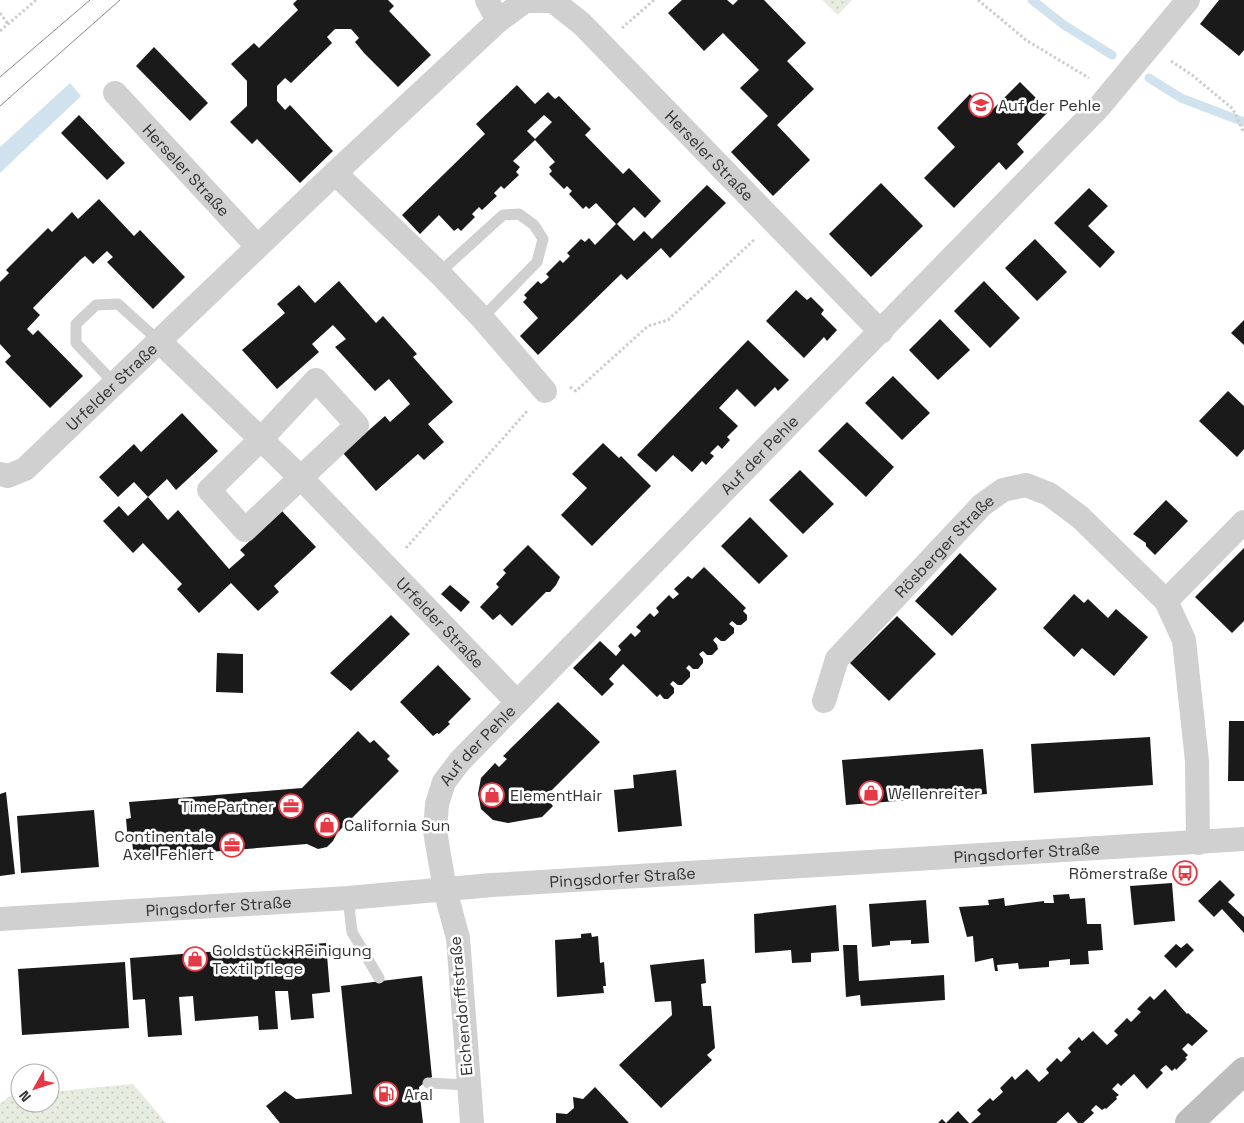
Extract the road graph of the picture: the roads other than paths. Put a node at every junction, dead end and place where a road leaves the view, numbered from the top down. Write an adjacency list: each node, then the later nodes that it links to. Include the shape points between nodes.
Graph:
1 (487, 0): 4 (street)
2 (525, 0): 4 (street, Herseler Straße); 10 (street, Herseler Straße, via 553,1 582,24)
3 (1188, 0): 10 (street, Auf der Pehle, via 1115,89)
4 (498, 21): 6 (street, Herseler Straße)
5 (115, 93): 7 (street, Herseler Straße)
6 (335, 173): 7 (street, Herseler Straße); 8 (street)
7 (257, 246): 11 (street, Herseler Straße)
8 (439, 273): 9 (street); 9 (lane, via 503,215 519,214 534,225 543,239 537,262)
9 (482, 318): 13 (street)
10 (881, 332): 20 (street, Auf der Pehle)
11 (159, 341): 12 (street, Urfelder Straße); 12 (lane, via 118,304 96,305 76,324 76,343); 14 (street, Urfelder Straße)
12 (114, 383): 15 (street, Urfelder Straße, via 25,469 8,476)
13 (545, 391)
14 (261, 439): 16 (street, Urfelder Straße); 16 (street, via 209,490 245,530); 16 (street, via 316,380 357,425)
15 (0, 474)
16 (301, 478): 20 (street, Urfelder Straße)
17 (1244, 522): 18 (street)
18 (1166, 601): 19 (street, Rösberger Straße, via 1080,517 1049,494 1026,485 1003,490 982,505 837,659); 22 (street, Rösberger Straße, via 1184,640 1197,761)
19 (824, 701)
20 (517, 702): 23 (street, Auf der Pehle, via 444,782 437,804 435,832)
21 (1244, 840): 22 (street, Pingsdorfer Straße)
22 (1198, 843): 23 (street, Pingsdorfer Straße)
23 (445, 890): 24 (street, Pingsdorfer Straße); 29 (street, Eichendorffstraße, via 458,938)
24 (348, 898): 25 (street, Pingsdorfer Straße); 26 (lane, via 352,932)
25 (0, 919)
26 (379, 978)
27 (1244, 1071): 31 (main road)
28 (428, 1083): 29 (lane)
29 (468, 1084): 30 (street, Eichendorffstraße)
30 (472, 1123)
31 (1189, 1123)

